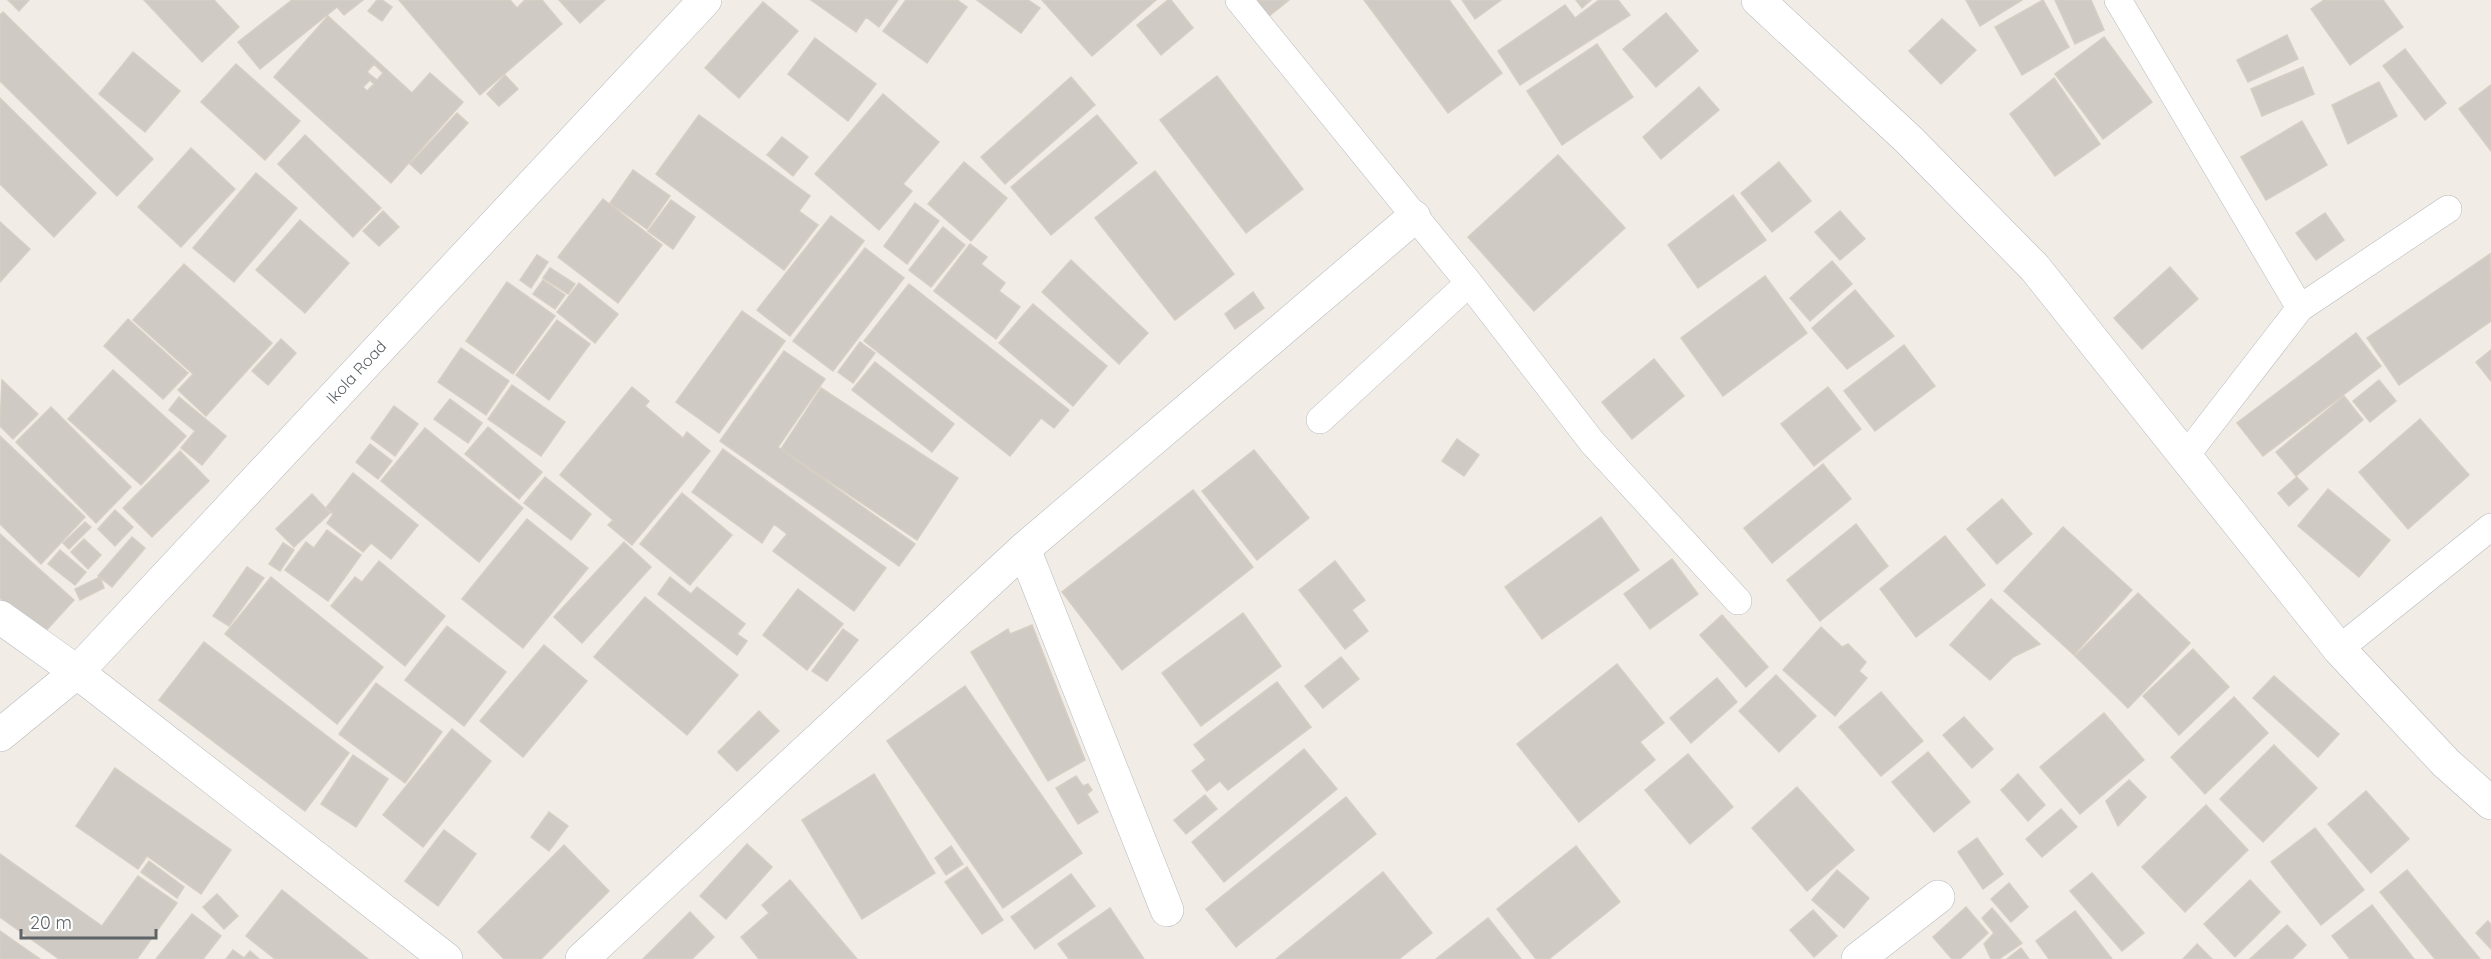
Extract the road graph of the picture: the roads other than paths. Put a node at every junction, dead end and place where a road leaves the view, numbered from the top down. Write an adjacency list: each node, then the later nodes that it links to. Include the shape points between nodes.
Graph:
1 (705, 0): 16 (street, Ikola Road)
2 (1239, 0): 6 (lane)
3 (2118, 0): 8 (lane)
4 (1770, 3): 10 (street, via 2035,268)
5 (2448, 209): 8 (lane)
6 (1414, 217): 7 (lane); 12 (street)
7 (1469, 283): 9 (lane); 13 (lane, via 1592,442)
8 (2300, 308): 10 (lane)
9 (1320, 420)
10 (2184, 458): 15 (street)
11 (2491, 527): 15 (lane)
12 (1024, 549): 20 (street); 22 (street)
13 (1738, 600)
14 (0, 617): 16 (street)
15 (2339, 649): 18 (street, via 2446,763)
16 (77, 672): 17 (street, Ikola Road); 21 (street)
17 (0, 735)
18 (2491, 803)
19 (1938, 897): 23 (street)
20 (1167, 910)
21 (446, 959)
22 (582, 959)
23 (1858, 959)

